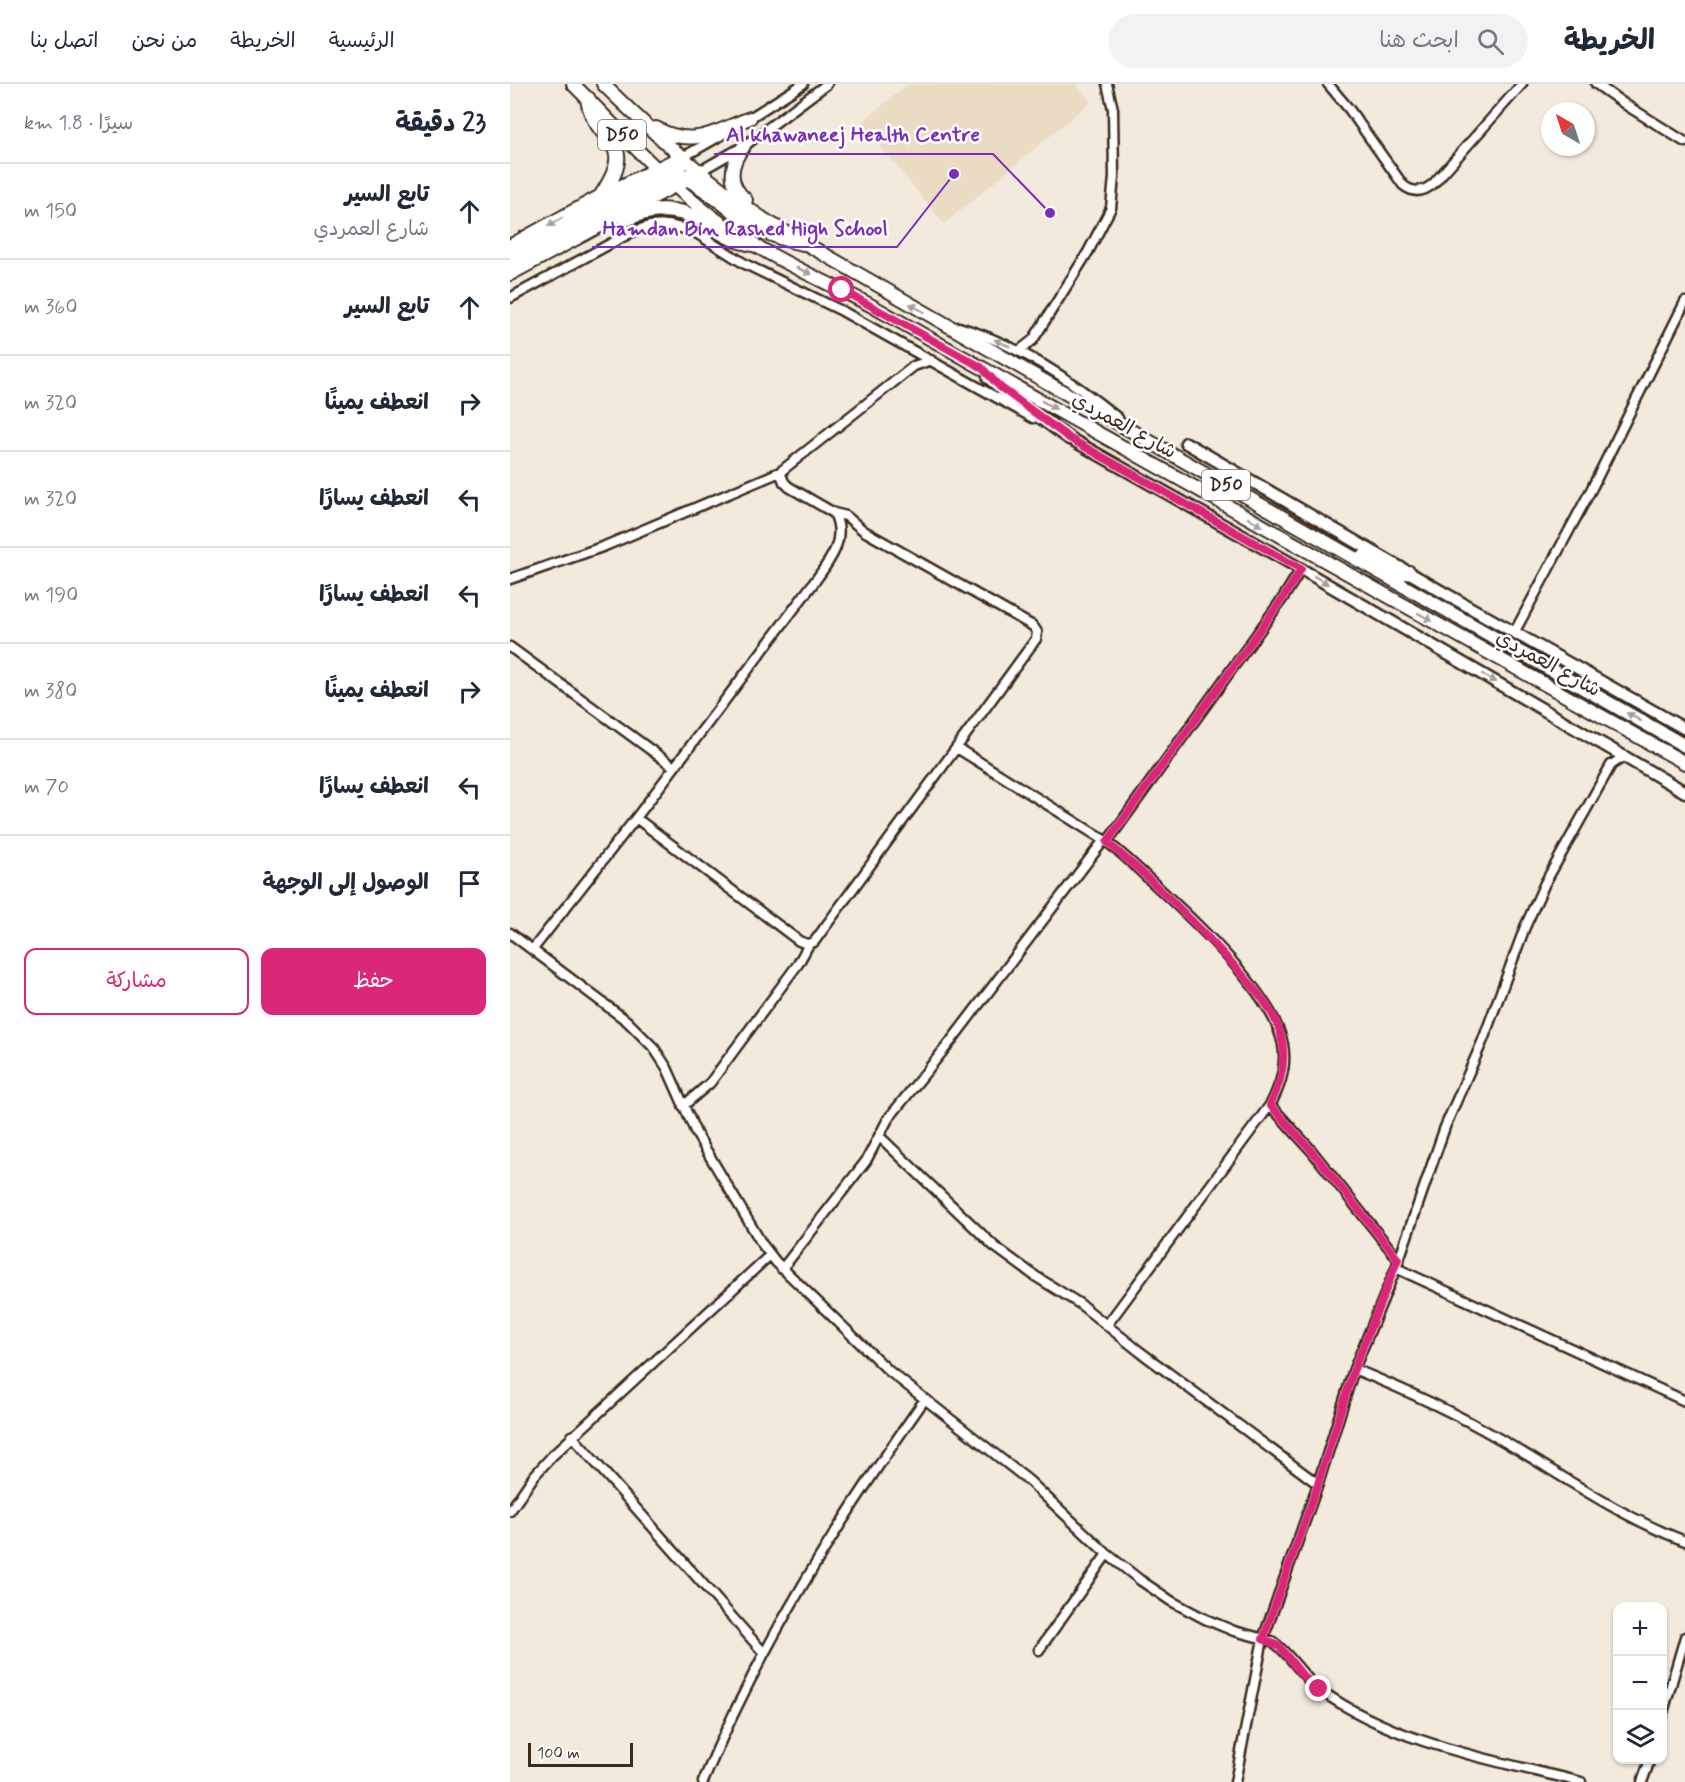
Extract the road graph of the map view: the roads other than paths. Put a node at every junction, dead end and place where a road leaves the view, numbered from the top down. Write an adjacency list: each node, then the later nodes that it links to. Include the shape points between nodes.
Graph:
1 (573, 84): 10 (main road, شارع العمردي / D50)
2 (603, 84): 11 (main road, شارع العمردي / D50)
3 (803, 84): 12 (street)
4 (819, 84): 13 (street)
5 (827, 84): 13 (street)
6 (1107, 84): 32 (street, via 1113,110 1111,208 1043,323 1030,343)
7 (1328, 84): 8 (street, via 1403,185 1418,191 1434,183)
8 (1522, 84)
9 (1596, 84): 14 (street)
10 (588, 99): 18 (main road, شارع العمردي / D50); 20 (highway, via 617,156 615,174)
11 (637, 117): 12 (main road, via 663,132 685,138 713,134); 16 (main road, شارع العمردي / D50)
12 (750, 118): 16 (street)
13 (760, 134): 15 (street)
14 (1685, 142)
15 (744, 146): 17 (street); 21 (main road, via 734,162 733,181 740,195)
16 (683, 157): 17 (main road, شارع العمردي / D50); 18 (highway)
17 (700, 171): 19 (highway); 21 (main road, شارع العمردي / D50)
18 (667, 176): 19 (highway); 20 (highway); 22 (highway); 24 (main road, شارع العمردي / D50, via 716,219); 26 (highway)
19 (687, 178): 23 (highway, via 756,227)
20 (601, 197): 25 (highway, one-way to 25)
21 (768, 222): 23 (main road, شارع العمردي / D50)
22 (596, 227): 24 (highway, via 645,212 675,211 698,218 731,239); 27 (highway)
23 (804, 243): 30 (main road, شارع العمردي / D50, one-way to 23)
24 (753, 244): 35 (main road, شارع العمردي / D50, one-way to 35)
25 (510, 247)
26 (510, 262)
27 (510, 273)
28 (510, 298): 31 (street, via 634,231 668,225 700,235 745,264 819,298)
29 (1685, 302): 45 (street)
30 (943, 323): 32 (street, one-way to 30); 36 (main road, شارع العمردي / D50)
31 (913, 350): 33 (street); 34 (street)
32 (1019, 351): 36 (street, via 1069,381)
33 (931, 360): 34 (street); 37 (street)
34 (914, 366): 39 (street)
35 (981, 367): 37 (main road, via 1000,387); 52 (main road, شارع العمردي / D50, one-way to 52)
36 (1137, 434): 41 (main road, شارع العمردي / D50)
37 (1069, 438): 42 (street)
38 (1186, 443): 43 (street)
39 (780, 472): 40 (street, via 789,487); 44 (street, via 605,546)
40 (834, 513): 50 (street, via 846,516 864,531 1033,626 1037,632 1036,639); 54 (street, via 839,538 823,570)
41 (1302, 528): 43 (main road, via 1331,538 1402,574); 49 (main road, شارع العمردي / D50, one-way to 41)
42 (1301, 569): 48 (street, one-way to 48); 57 (street)
43 (1410, 572): 45 (street)
44 (510, 579)
45 (1514, 633): 47 (street)
46 (510, 647): 54 (street)
47 (1685, 729)
48 (1608, 746): 51 (street); 53 (street)
49 (1685, 746)
50 (957, 748): 57 (street); 59 (street, via 817,940)
51 (1625, 756): 53 (street); 55 (street)
52 (1685, 763)
53 (1611, 765): 65 (street, via 1525,927 1484,1040 1445,1127)
54 (674, 767): 56 (street)
55 (1685, 792)
56 (636, 818): 59 (street); 60 (street)
57 (1105, 841): 61 (street, via 1216,946 1274,1018 1284,1062); 63 (street, via 888,1119)
58 (510, 933): 60 (street)
59 (809, 944): 62 (street, via 710,1083)
60 (533, 949): 62 (street, via 646,1038 667,1068)
61 (1270, 1105): 65 (street, via 1305,1142); 67 (street)
62 (683, 1106): 64 (street)
63 (879, 1136): 66 (street, via 861,1169); 67 (street, via 994,1246)
64 (770, 1254): 66 (street); 71 (street)
65 (1397, 1263): 68 (street); 70 (street)
66 (782, 1269): 69 (street, via 869,1353)
67 (1107, 1325): 72 (street)
68 (1354, 1369): 72 (street); 74 (street, via 1469,1422 1627,1515)
69 (924, 1399): 75 (street, via 1028,1480); 79 (street, via 839,1525)
70 (1685, 1401)
71 (572, 1436): 73 (street, via 534,1476); 79 (street)
72 (1318, 1484): 77 (street)
73 (510, 1511)
74 (1685, 1541)
75 (1107, 1554): 77 (street, via 1188,1610 1219,1626); 78 (street)
76 (1685, 1637): 80 (street)
77 (1263, 1639): 83 (street); 84 (street, via 1279,1646 1319,1689 1399,1733 1450,1750)
78 (1039, 1650)
79 (764, 1653): 82 (street)
80 (1664, 1710)
81 (1649, 1764): 85 (street)
82 (703, 1782)
83 (1235, 1782)
84 (1581, 1782)
85 (1642, 1782)

